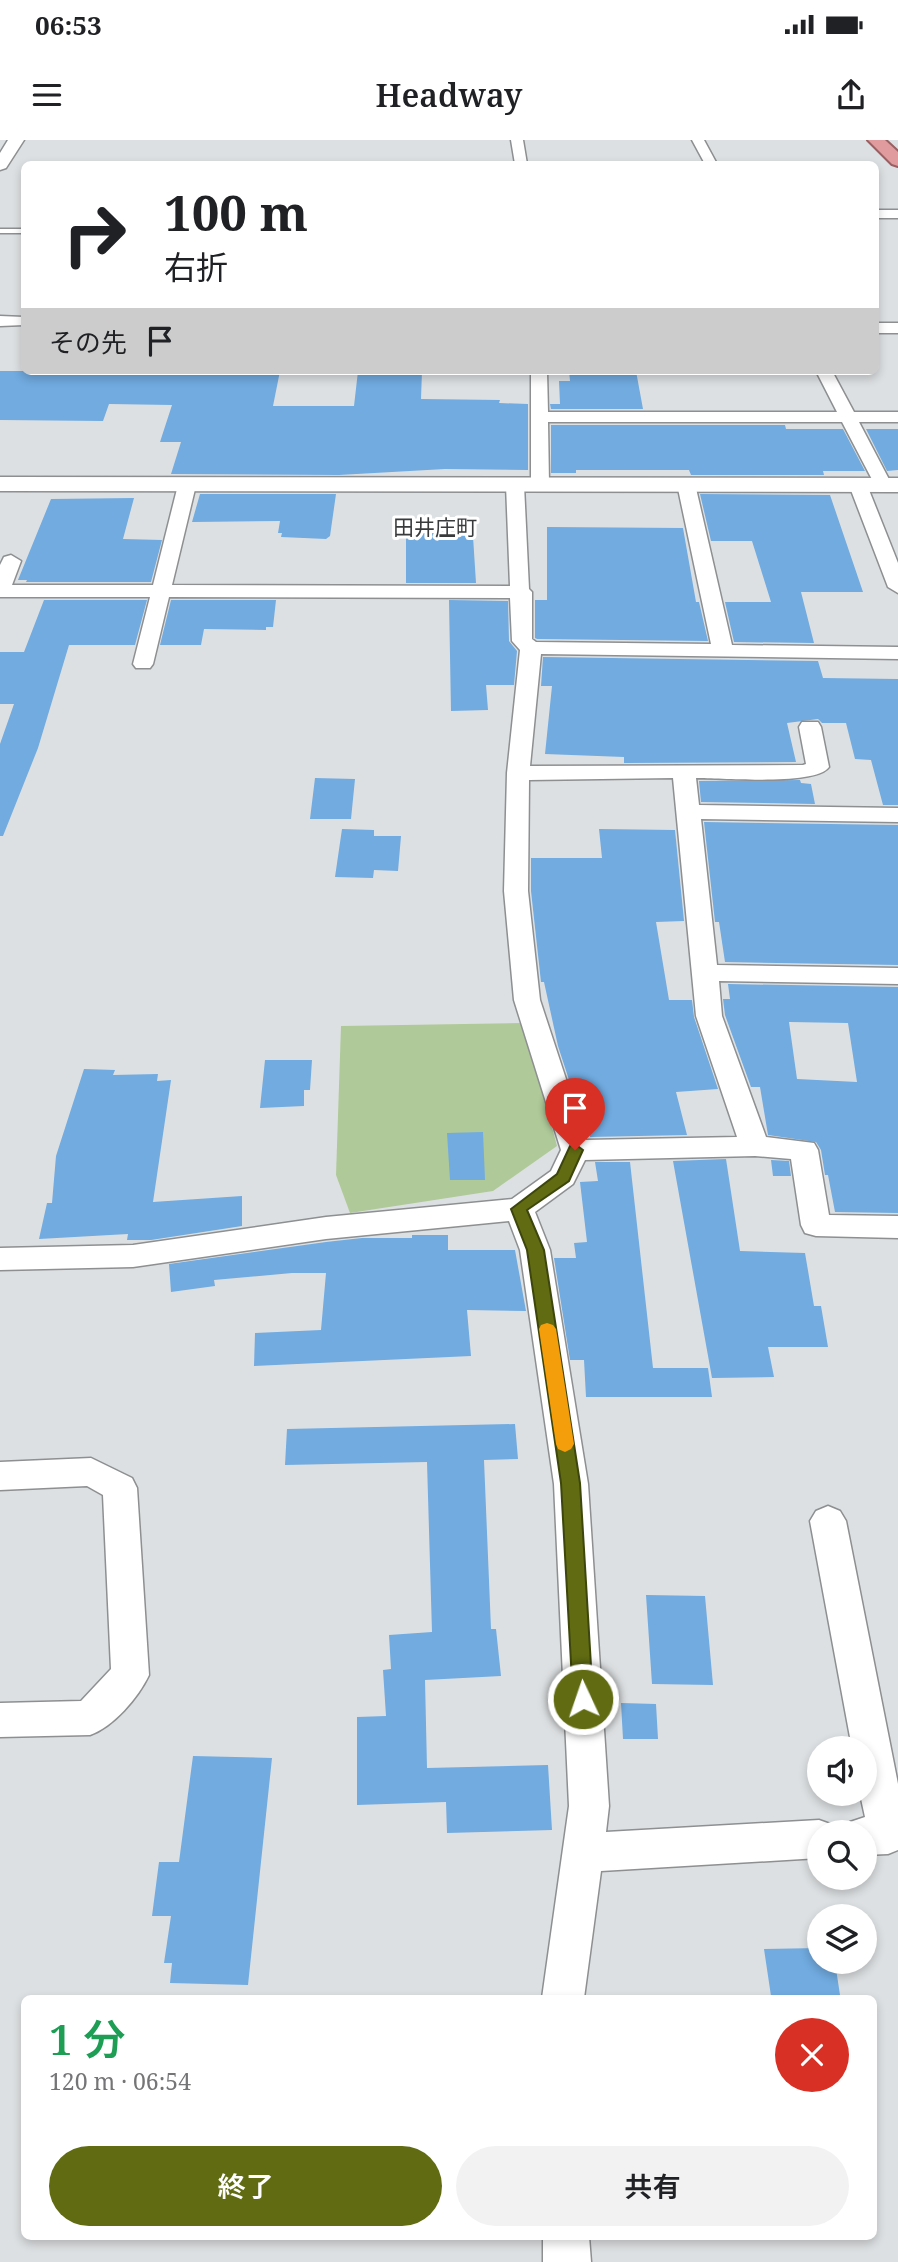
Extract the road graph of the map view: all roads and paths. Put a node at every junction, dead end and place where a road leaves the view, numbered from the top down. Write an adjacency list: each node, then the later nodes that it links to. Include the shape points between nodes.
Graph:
1 (16, 140): 8 (street)
2 (517, 140): 5 (street)
3 (698, 140): 6 (street)
4 (876, 140): 7 (highway)
5 (520, 161)
6 (709, 161)
7 (898, 161)
8 (0, 165)
9 (879, 214): 10 (street)
10 (898, 214)
11 (0, 230): 12 (lane)
12 (21, 231)
13 (0, 321): 14 (street)
14 (21, 321)
15 (879, 328): 16 (street)
16 (898, 328)
17 (539, 375): 19 (street)
18 (826, 375): 21 (street)
19 (540, 417): 21 (street); 23 (street)
20 (898, 417): 21 (street)
21 (849, 418): 28 (street)
22 (0, 484): 25 (street)
23 (540, 484): 24 (street); 26 (street)
24 (686, 484): 27 (street); 35 (street)
25 (187, 485): 26 (street); 31 (street)
26 (515, 485): 32 (street)
27 (858, 485): 28 (street); 30 (street)
28 (890, 485)
29 (11, 561): 33 (street)
30 (898, 587)
31 (163, 591): 32 (street); 33 (street); 37 (street)
32 (522, 592): 34 (street, via 522,641)
33 (2, 596)
34 (531, 648): 35 (street); 40 (street)
35 (723, 650): 36 (street)
36 (898, 653)
37 (143, 664)
38 (810, 727): 39 (street, via 818,766 807,772)
39 (684, 771): 40 (street); 41 (street)
40 (518, 773): 46 (street, via 516,891 527,1000)
41 (688, 812): 42 (street); 43 (street)
42 (898, 815)
43 (704, 973): 44 (street); 45 (street, via 709,1016)
44 (898, 976)
45 (755, 1146): 46 (street); 48 (street, via 804,1150 816,1225)
46 (575, 1150): 47 (street, via 563,1177)
47 (519, 1209): 49 (street, via 326,1228 133,1256); 55 (street, via 535,1250 570,1483 589,1806)
48 (898, 1227)
49 (0, 1259)
50 (0, 1476): 52 (street, via 91,1472 120,1488 130,1675 90,1718)
51 (828, 1521): 53 (street)
52 (0, 1720)
53 (884, 1835)
54 (807, 1840): 55 (street)
55 (583, 1853): 56 (street)
56 (563, 1995)
57 (566, 2240): 58 (street)
58 (567, 2262)

